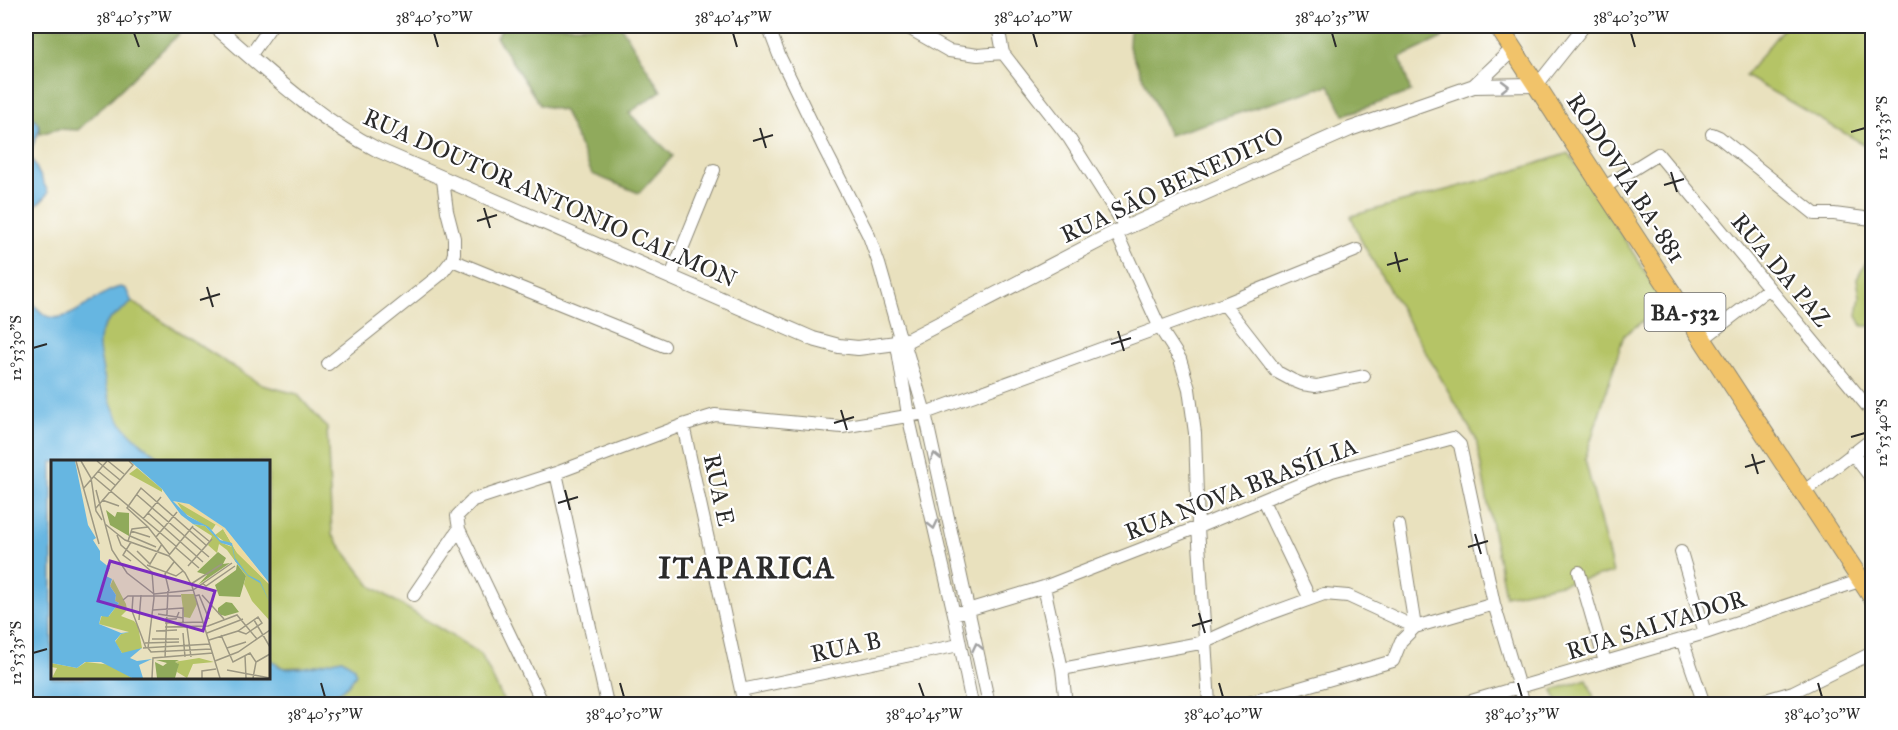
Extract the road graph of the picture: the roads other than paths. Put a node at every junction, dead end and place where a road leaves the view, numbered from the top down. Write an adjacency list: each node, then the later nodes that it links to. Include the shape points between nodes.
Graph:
1 (215, 26): 10 (street, RUA DOUTOR ANTONIO CALMON)
2 (271, 26): 10 (street)
3 (768, 26): 26 (street, via 868,236)
4 (905, 26): 9 (street, via 949,51)
5 (998, 26): 9 (street)
6 (1498, 26): 8 (main road, RODOVIA BA-881 / BA-532)
7 (1584, 26): 11 (street)
8 (1513, 49): 11 (main road, RODOVIA BA-881 / BA-532); 12 (street, RUA SÃO BENEDITO)
9 (1003, 53): 18 (street, via 1070,138)
10 (250, 56): 15 (street, RUA DOUTOR ANTONIO CALMON, via 339,129)
11 (1537, 85): 12 (street, RUA SÃO BENEDITO, one-way to 11); 16 (main road, RODOVIA BA-881 / BA-532)
12 (1474, 86): 18 (street, RUA SÃO BENEDITO, via 1350,129)
13 (1712, 134): 17 (street, via 1815,214)
14 (714, 170): 21 (street)
15 (443, 180): 20 (street, via 454,238); 21 (street, RUA DOUTOR ANTONIO CALMON)
16 (1603, 189): 22 (street, RUA DA PAZ, via 1658,154); 25 (main road, RODOVIA BA-881 / BA-532)
17 (1872, 219)
18 (1121, 230): 24 (street); 26 (street, RUA SÃO BENEDITO)
19 (1357, 250): 23 (street)
20 (452, 260): 27 (street); 28 (street, via 441,274)
21 (671, 276): 26 (street, RUA DOUTOR ANTONIO CALMON, via 826,343 858,348)
22 (1768, 289): 25 (street); 31 (street, RUA DA PAZ)
23 (1224, 304): 24 (street); 29 (street, via 1276,372 1316,386)
24 (1160, 328): 30 (street); 41 (street, via 1180,359 1189,389 1195,433)
25 (1703, 339): 38 (main road, RODOVIA BA-881 / BA-532)
26 (900, 340): 30 (street); 32 (street)
27 (664, 346)
28 (328, 364)
29 (1365, 376)
30 (925, 412): 32 (street); 51 (street, one-way to 30)
31 (1872, 412)
32 (908, 415): 33 (street, via 842,427 715,415); 52 (street, one-way to 52)
33 (683, 425): 36 (street); 62 (street, RUA E)
34 (1872, 439): 35 (street)
35 (1852, 453): 37 (street); 38 (street)
36 (556, 473): 42 (street, via 473,500 457,516); 63 (street)
37 (1872, 479)
38 (1803, 492): 45 (main road, RODOVIA BA-881 / BA-532)
39 (1263, 501): 41 (street, RUA NOVA BRASÍLIA); 49 (street); 50 (street, RUA NOVA BRASÍLIA, via 1332,471 1453,438 1460,445)
40 (1399, 525): 53 (street)
41 (1198, 527): 46 (street, RUA NOVA BRASÍLIA); 56 (street)
42 (459, 529): 47 (street); 64 (street)
43 (1681, 552): 54 (street)
44 (1578, 572): 59 (street)
45 (1862, 580): 48 (main road, RODOVIA BA-881 / BA-532); 54 (street, RUA SALVADOR)
46 (1044, 587): 51 (street, RUA NOVA BRASÍLIA); 60 (street)
47 (414, 595)
48 (1872, 597)
49 (1310, 598): 53 (street, via 1324,594 1348,596); 56 (street)
50 (1494, 604): 53 (street); 61 (street, RUA NOVA BRASÍLIA)
51 (968, 610): 52 (street, RUA NOVA BRASÍLIA); 67 (street, one-way to 51)
52 (954, 614): 57 (street)
53 (1415, 627): 70 (street, via 1401,641 1393,661)
54 (1705, 633): 55 (street, RUA SALVADOR)
55 (1683, 640): 59 (street, RUA SALVADOR); 73 (street)
56 (1205, 642): 60 (street); 69 (street)
57 (959, 645): 62 (street, RUA B); 66 (street)
58 (1872, 653): 74 (street, via 1793,692)
59 (1605, 662): 61 (street, RUA SALVADOR)
60 (1062, 669): 68 (street)
61 (1519, 687): 71 (street, RUA SALVADOR); 72 (street, RUA NOVA BRASÍLIA)
62 (741, 690): 65 (street, RUA E)
63 (606, 704)
64 (543, 705)
65 (744, 705)
66 (972, 705)
67 (989, 705)
68 (1066, 705)
69 (1209, 705)
70 (1245, 705)
71 (1461, 705)
72 (1524, 705)
73 (1704, 705)
74 (1752, 705)

